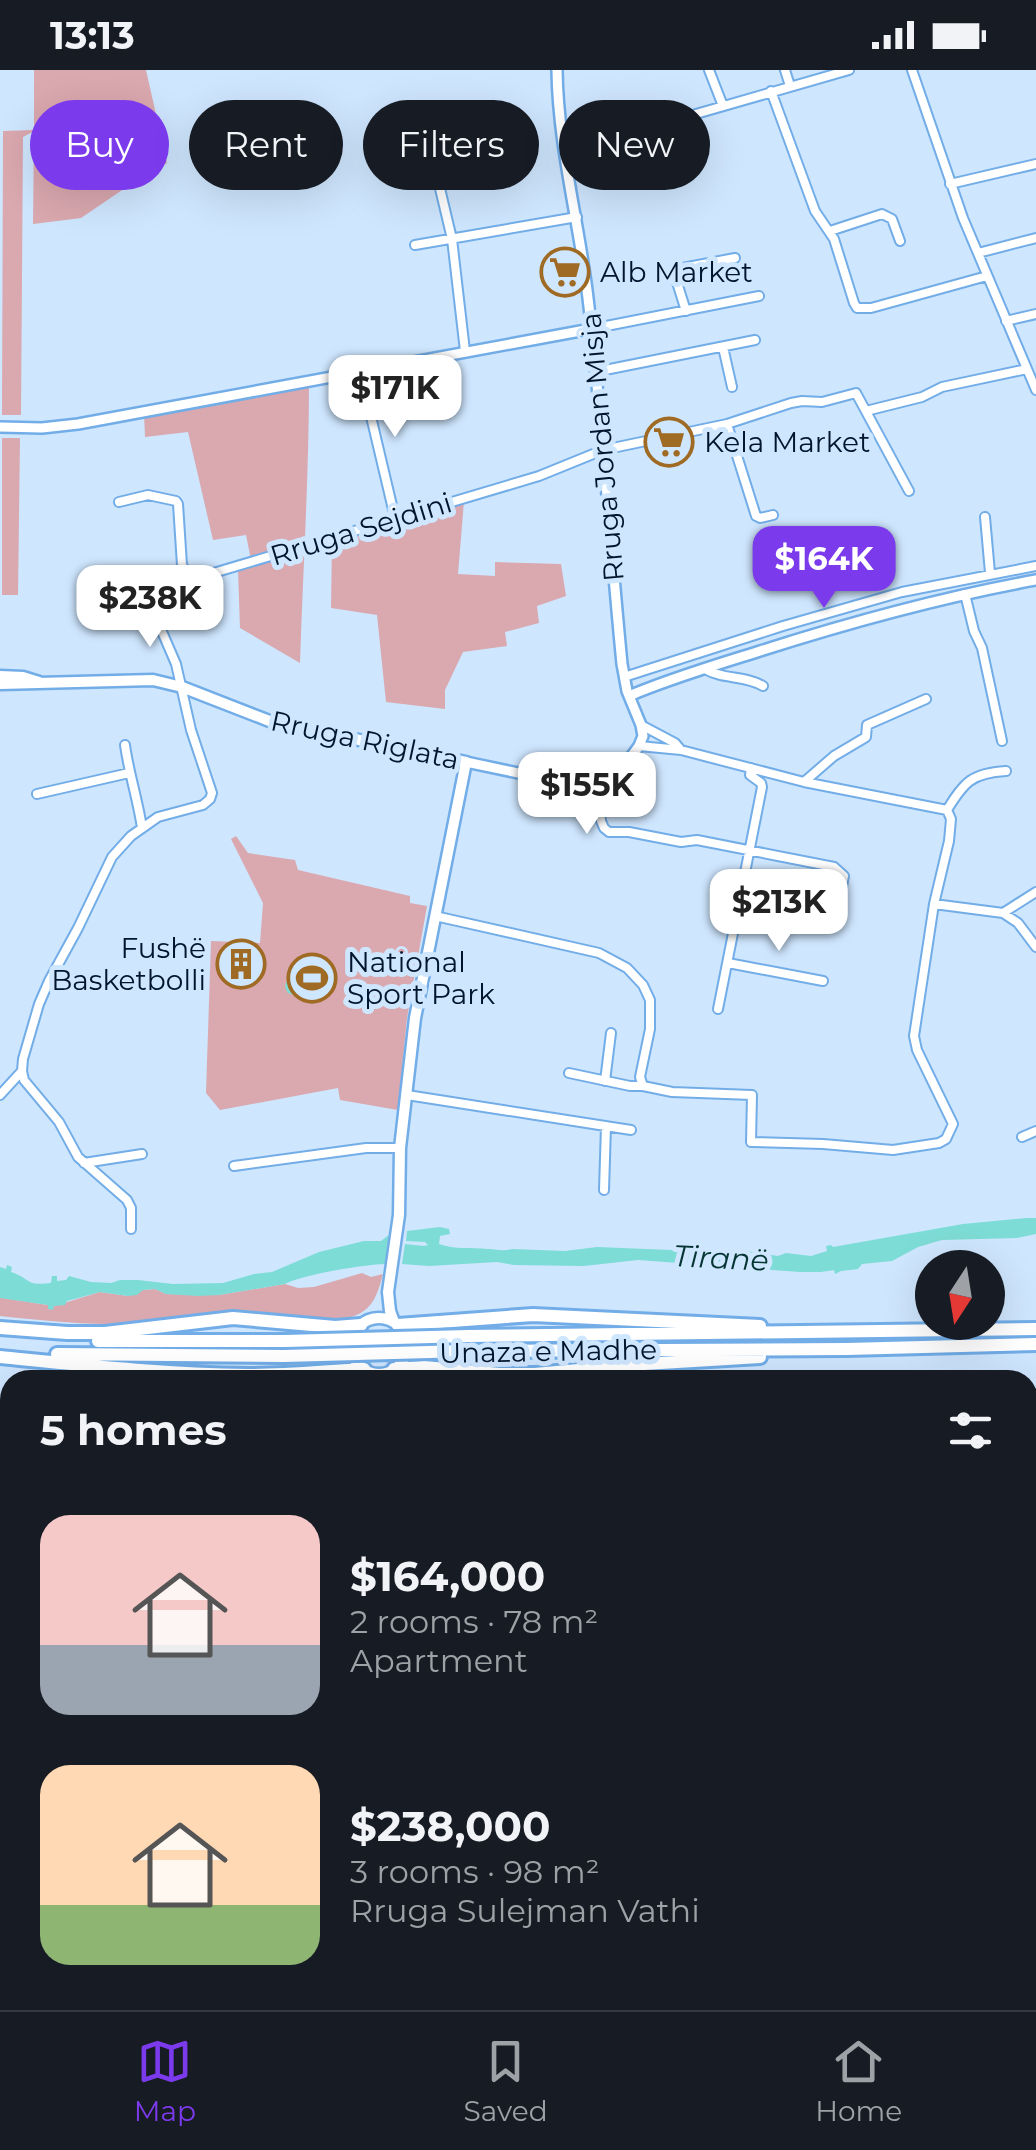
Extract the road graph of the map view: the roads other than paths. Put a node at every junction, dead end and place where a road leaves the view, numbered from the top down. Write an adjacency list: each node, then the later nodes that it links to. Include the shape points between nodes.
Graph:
1 (557, 70): 10 (street, Rruga Jordan Misja)
2 (708, 70): 8 (street)
3 (785, 70): 6 (street)
4 (849, 70): 6 (street)
5 (912, 70): 12 (street)
6 (790, 86): 7 (street)
7 (771, 91): 8 (street); 16 (street, via 815,211)
8 (723, 106): 9 (street)
9 (710, 110)
10 (559, 115)
11 (1036, 164): 12 (street)
12 (950, 184): 21 (street)
13 (440, 190): 17 (street)
14 (572, 190): 15 (street, Rruga Jordan Misja)
15 (577, 217): 17 (street); 28 (street, Rruga Jordan Misja)
16 (830, 231): 19 (street, via 882,214 892,219); 23 (street, via 857,308)
17 (452, 238): 20 (street); 31 (street)
18 (1036, 238): 21 (street)
19 (900, 240)
20 (415, 244)
21 (978, 254): 23 (street)
22 (735, 258): 25 (street, via 676,268)
23 (987, 276): 27 (street)
24 (759, 296): 25 (street)
25 (686, 310): 28 (street)
26 (1036, 314): 27 (street)
27 (1006, 321): 33 (street)
28 (591, 329): 31 (street); 35 (street, Rruga Jordan Misja)
29 (755, 340): 30 (street)
30 (723, 347): 35 (street); 36 (street)
31 (464, 351): 34 (street)
32 (1035, 360): 33 (street)
33 (1026, 366): 37 (street); 38 (street)
34 (360, 370): 40 (street, via 78,424); 46 (street)
35 (595, 372): 41 (street, Rruga Jordan Misja)
36 (732, 387)
37 (1036, 390)
38 (866, 411): 39 (street, Rruga Sejdini, via 856,393 802,400); 42 (street)
39 (726, 424): 41 (street, Rruga Sejdini); 44 (street, via 756,516)
40 (0, 427)
41 (603, 450): 46 (street, Rruga Sejdini); 54 (street, Rruga Jordan Misja)
42 (910, 490)
43 (119, 502): 46 (street, Rruga Sejdini, via 148,495 176,501 182,564 200,577)
44 (773, 515)
45 (984, 517): 48 (street)
46 (395, 518)
47 (1036, 566): 48 (street)
48 (990, 573): 54 (street, via 863,602)
49 (1036, 580): 50 (street)
50 (964, 594): 52 (street); 62 (street)
51 (144, 601): 58 (street, via 170,647)
52 (706, 669): 57 (street); 59 (street)
53 (0, 676): 55 (main road)
54 (624, 677): 59 (street)
55 (40, 682): 56 (main road); 58 (main road, Rruga Riglata, via 139,679)
56 (0, 684)
57 (762, 686)
58 (182, 687): 66 (main road, Rruga Riglata, via 272,722); 74 (street, via 212,793 203,805)
59 (629, 696): 61 (street)
60 (926, 699): 70 (street, via 866,725 866,737)
61 (642, 725): 64 (street); 65 (street)
62 (1002, 741)
63 (125, 745): 69 (street)
64 (639, 746): 65 (street); 71 (street, via 608,786)
65 (682, 750): 67 (street)
66 (466, 762): 71 (street, Rruga Riglata); 80 (main road)
67 (750, 768): 70 (street); 75 (street, via 762,787)
68 (1006, 771): 73 (street, via 972,778)
69 (129, 773): 72 (street); 74 (street)
70 (804, 782): 73 (street)
71 (598, 789): 75 (street, via 609,832)
72 (36, 794)
73 (947, 810): 78 (street, via 951,828)
74 (142, 828): 86 (street, via 112,857 49,981)
75 (749, 851): 77 (street, via 838,869 844,876); 82 (street)
76 (1036, 892): 79 (street)
77 (839, 902)
78 (934, 904): 79 (street); 89 (street, via 914,1036 952,1120 940,1143 893,1150 750,1142 752,1095)
79 (1003, 914): 81 (street)
80 (435, 916): 89 (street, via 598,953 626,968 650,1000); 90 (main road, via 418,992)
81 (1036, 947)
82 (728, 963): 83 (street); 84 (street)
83 (823, 981)
84 (718, 1008)
85 (611, 1034): 88 (street)
86 (22, 1071): 91 (street); 98 (street)
87 (568, 1074): 88 (street)
88 (605, 1081): 89 (street)
89 (644, 1086)
90 (407, 1095): 92 (street); 96 (main road)
91 (0, 1096)
92 (606, 1126): 93 (street); 100 (street)
93 (632, 1130)
94 (1036, 1131): 95 (street)
95 (1022, 1137)
96 (400, 1148): 99 (street); 102 (main road)
97 (142, 1154): 98 (street)
98 (84, 1163): 101 (street, via 127,1200)
99 (234, 1166)
100 (604, 1190)
101 (132, 1228)
102 (389, 1286): 103 (main road); 104 (main road)
103 (367, 1322): 104 (main road); 108 (highway, via 335,1327 233,1318 105,1333); 115 (main road, via 355,1332 352,1347)
104 (396, 1324): 105 (highway, via 533,1314); 116 (main road, via 406,1350)
105 (915, 1330)
106 (1005, 1330): 107 (highway, Unaza e Madhe)
107 (1036, 1330)
108 (0, 1331): 109 (highway, Unaza e Madhe, bridge, via 77,1341)
109 (915, 1331)
110 (1036, 1344): 111 (highway, Unaza e Madhe)
111 (925, 1346): 112 (highway, Unaza e Madhe, bridge, via 284,1356); 119 (highway)
112 (0, 1349)
113 (0, 1357): 114 (highway)
114 (147, 1370)
115 (365, 1370)
116 (393, 1370)
117 (410, 1370): 118 (highway)
118 (449, 1370)
119 (584, 1370)

